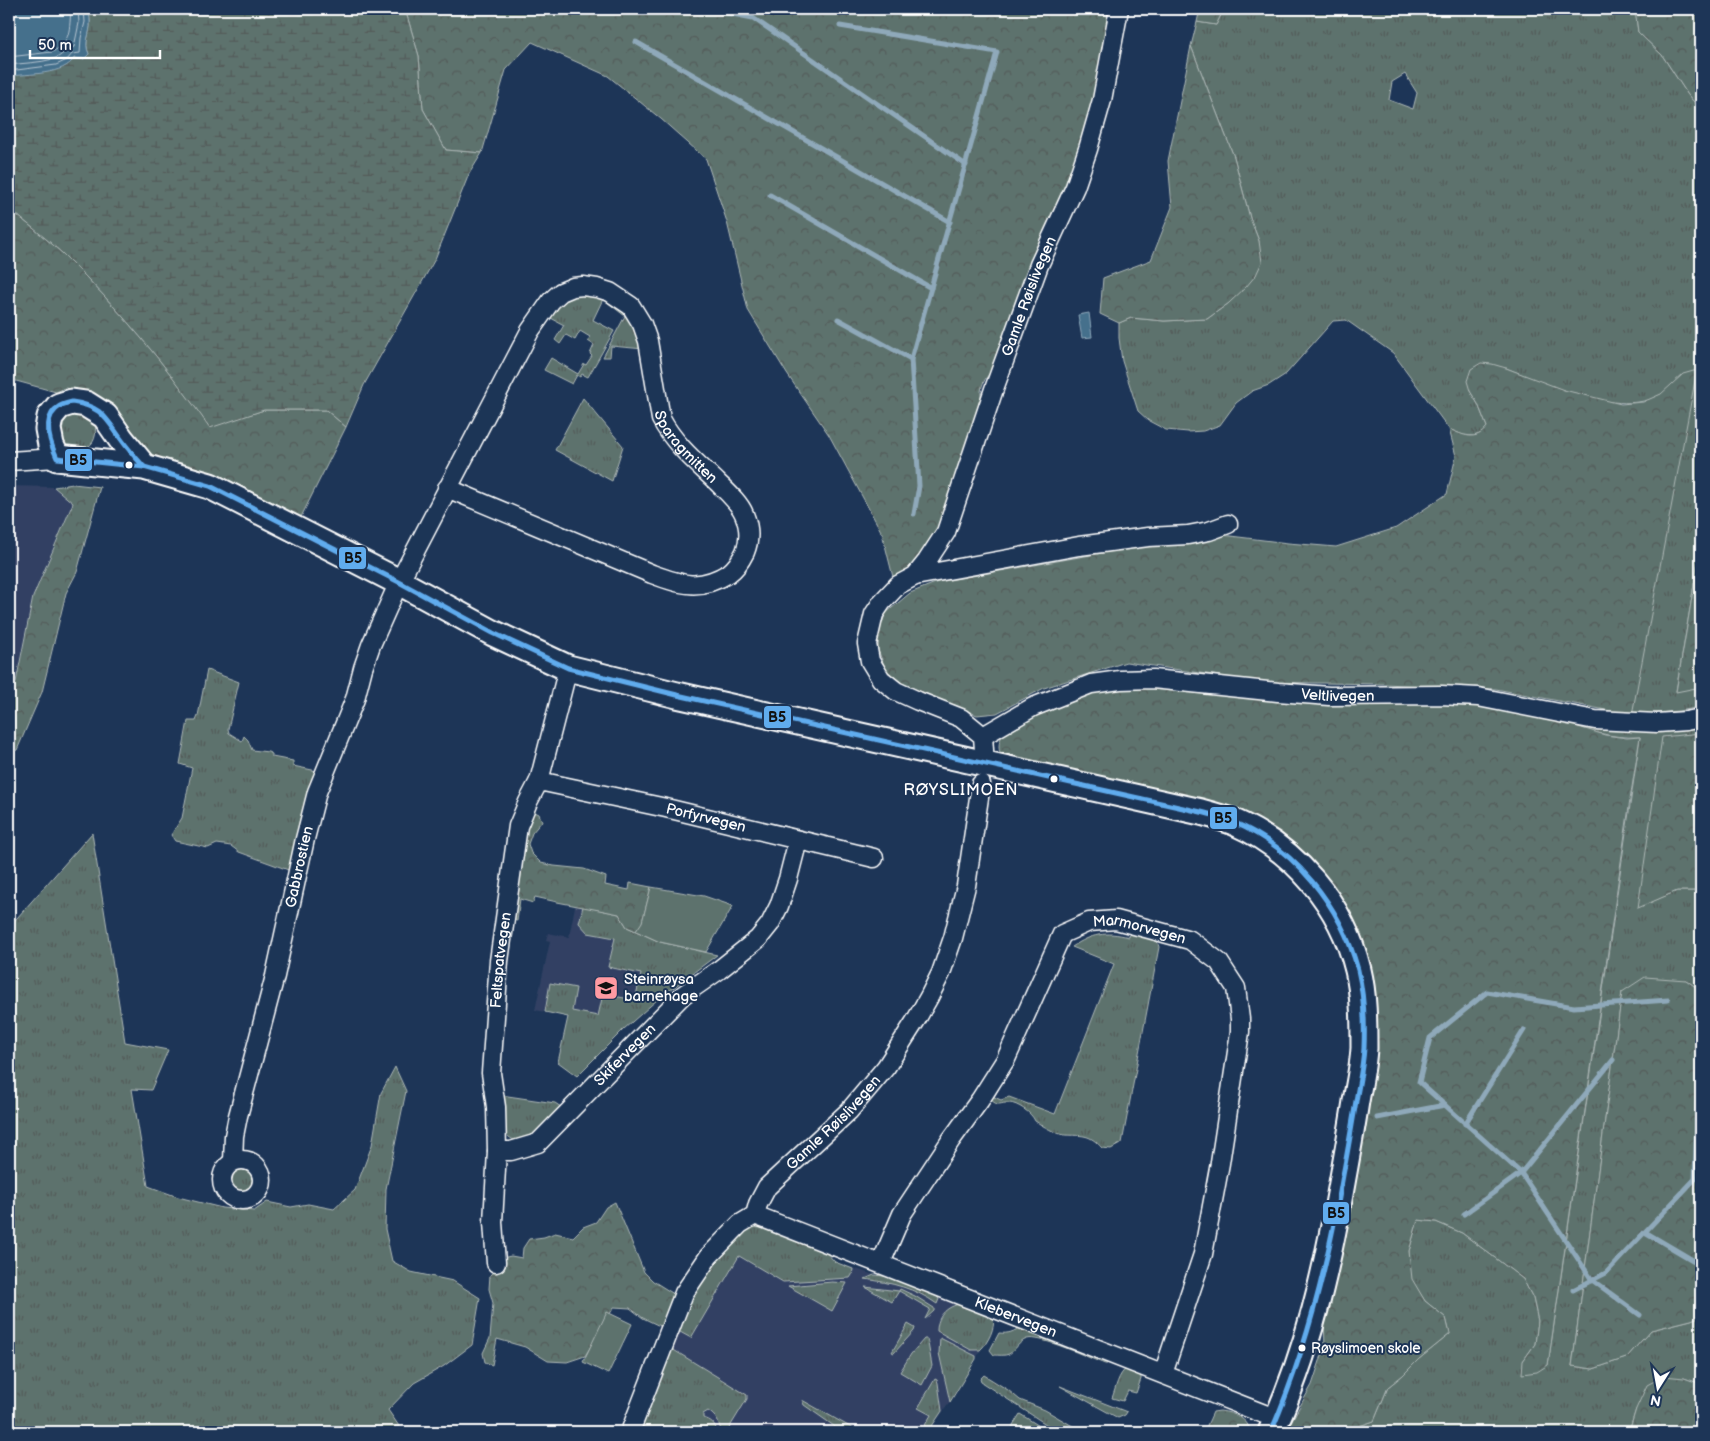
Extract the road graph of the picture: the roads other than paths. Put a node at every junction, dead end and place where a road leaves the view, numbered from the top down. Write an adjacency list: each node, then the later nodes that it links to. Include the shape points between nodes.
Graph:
1 (1119, 9): 7 (street, Gamle Røislivegen, via 1102,100 1075,187 1039,265 946,532)
2 (57, 458): 3 (street); 4 (street); 4 (street, via 48,429 50,417 59,406 72,402 86,404 104,416)
3 (9, 461)
4 (144, 467): 8 (street, via 210,486)
5 (447, 488): 5 (street, Sparagmitten, via 683,585 716,581 732,571 747,546 748,526 743,512 677,442 661,419 648,341 642,324 631,306 610,292 597,288 573,287 551,301 530,331); 8 (street, Sparagmitten)
6 (1228, 524): 7 (street, Gamle Røislivegen, via 1195,534 1079,546)
7 (915, 576): 11 (street, Gamle Røislivegen, via 898,585 874,614 867,644 870,661 881,679 896,691 961,718)
8 (399, 582): 9 (street, via 493,633); 17 (street, Gabbrostien, via 371,645 355,699 317,792 275,976 238,1116)
9 (568, 668): 12 (street); 13 (street, Feltspatvegen)
10 (1701, 718): 11 (street, Veltlivegen, via 1657,723 1612,722 1566,716 1478,697 1329,696 1153,680 1120,680 1091,684 1033,707)
11 (982, 736): 12 (street, Gamle Røislivegen)
12 (983, 774): 18 (street, Gamle Røislivegen, via 964,895 941,973 929,997 886,1067 849,1111 767,1187); 22 (street, via 1173,805 1233,822 1273,843 1293,859 1338,917 1358,971 1364,1050 1338,1207 1318,1293 1294,1380)
13 (539, 781): 14 (street, Porfyrvegen); 16 (street, Feltspatvegen, via 518,826 499,961 492,1074)
14 (798, 840): 15 (street, Porfyrvegen); 16 (street, Skifervegen, via 779,906 758,939 683,995 538,1143 511,1151)
15 (874, 858)
16 (498, 1151): 19 (street, Feltspatvegen, via 493,1222)
17 (233, 1161)
18 (755, 1215): 20 (street, Klebervegen); 23 (street, via 740,1224 709,1256 684,1293)
19 (496, 1262)
20 (881, 1263): 21 (street, Klebervegen); 21 (street, Marmorvegen, via 902,1214 1006,1059 1062,934 1090,922 1116,920 1190,940 1219,962 1236,988 1240,1032 1222,1157 1203,1254)
21 (1163, 1374): 22 (street, Klebervegen)
22 (1274, 1425)
23 (630, 1432)

